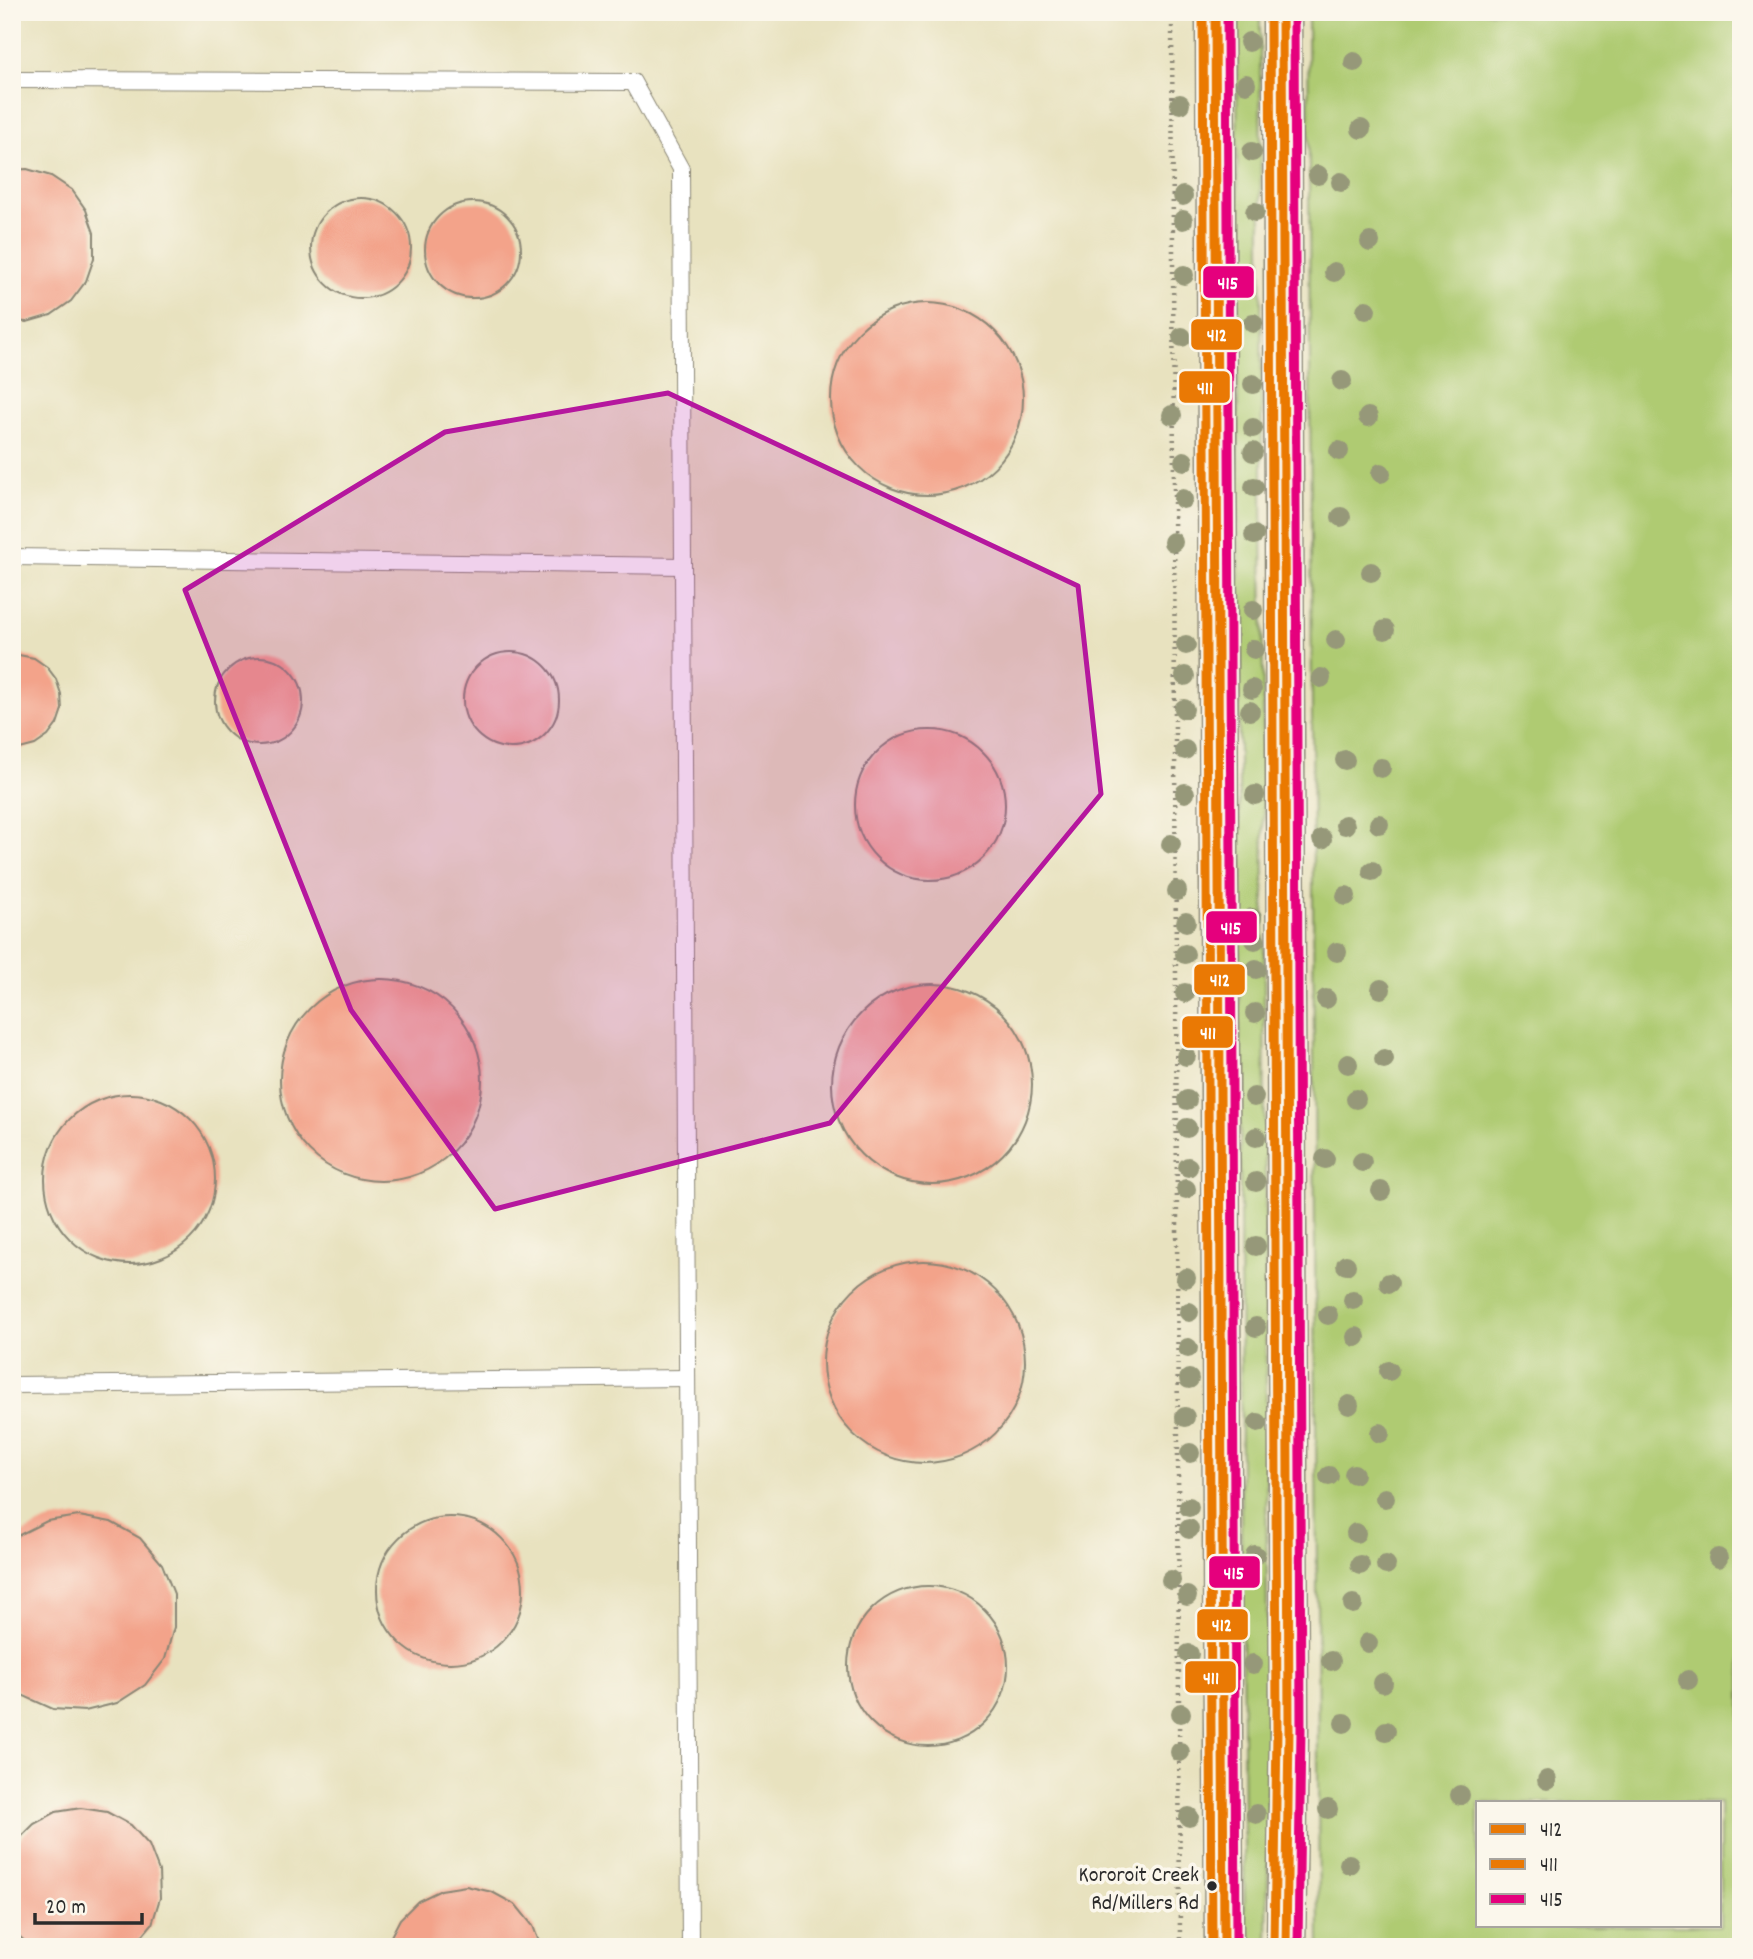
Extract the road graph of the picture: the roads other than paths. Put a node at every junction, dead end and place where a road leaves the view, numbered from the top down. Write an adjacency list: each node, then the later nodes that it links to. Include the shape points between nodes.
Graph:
1 (1215, 12): 9 (main road)
2 (1282, 12): 10 (main road)
3 (12, 80): 5 (lane, via 633,82 681,169)
4 (12, 558): 5 (lane)
5 (683, 566): 6 (lane)
6 (687, 1378): 7 (lane); 8 (lane)
7 (12, 1385)
8 (690, 1947)
9 (1224, 1947)
10 (1286, 1947)

